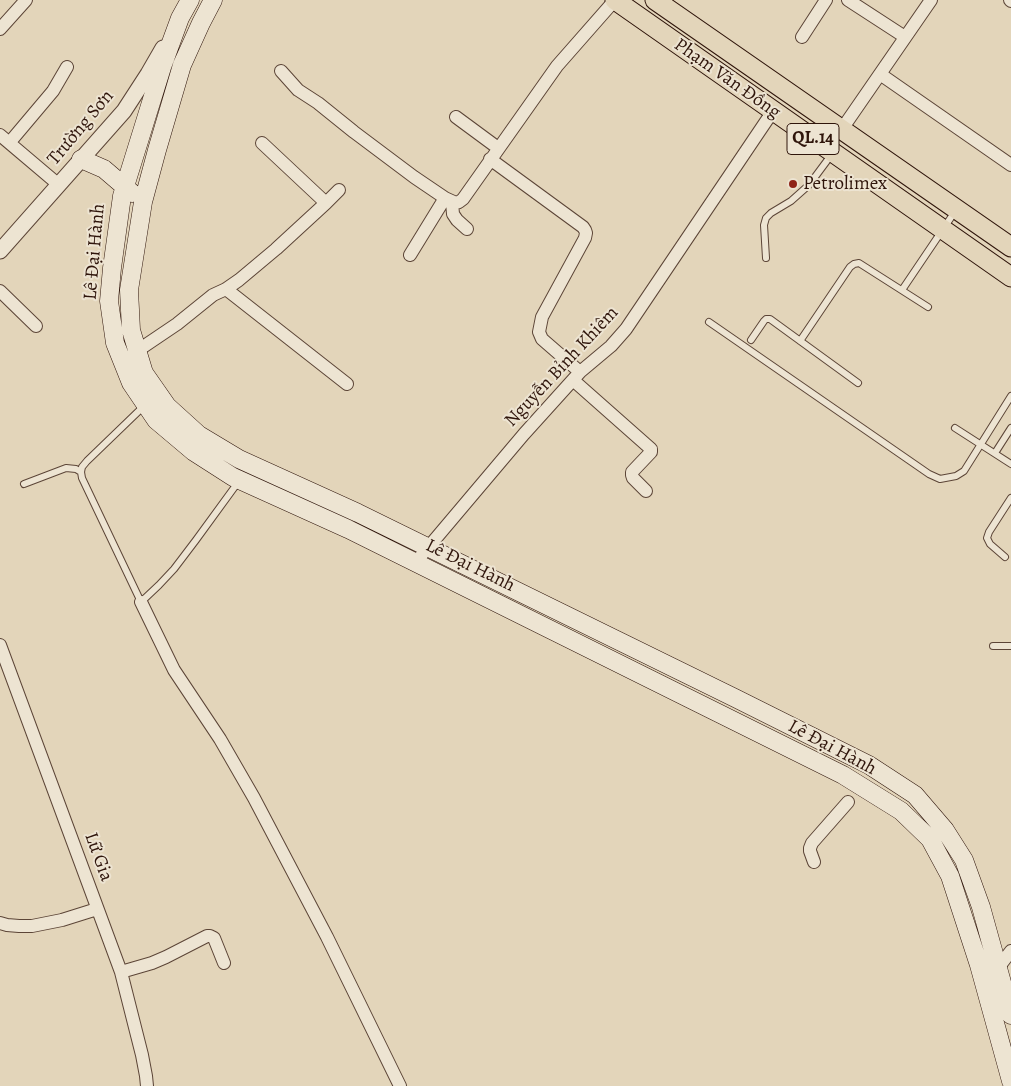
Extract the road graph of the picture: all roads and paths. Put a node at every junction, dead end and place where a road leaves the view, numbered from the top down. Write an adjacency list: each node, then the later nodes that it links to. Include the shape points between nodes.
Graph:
1 (26, 0): 11 (street)
2 (190, 0): 9 (main road, Lê Đại Hành)
3 (213, 0): 10 (main road, Lê Đại Hành)
4 (615, 0): 17 (main road, Phạm Văn Đồng / QL.14); 22 (street, via 564,57)
5 (655, 0): 19 (main road, Phạm Văn Đồng / QL.14)
6 (826, 0): 12 (street)
7 (848, 0): 13 (street)
8 (931, 0): 13 (street)
9 (179, 20): 10 (main road); 24 (street, Trường Sơn, via 124,111); 28 (main road, Lê Đại Hành)
10 (199, 27): 31 (main road, Lê Đại Hành, via 182,65)
11 (0, 29)
12 (802, 37)
13 (905, 37): 16 (street)
14 (67, 67): 20 (street, via 53,91)
15 (281, 71): 30 (street, via 298,90)
16 (880, 74): 19 (street); 26 (street)
17 (773, 111): 23 (main road, Phạm Văn Đồng / QL.14); 50 (street, Nguyễn Bỉnh Khiêm, via 626,329)
18 (456, 117): 22 (street)
19 (842, 129): 33 (main road, Phạm Văn Đồng / QL.14)
20 (5, 139): 27 (street)
21 (262, 143): 32 (street)
22 (498, 148): 25 (street)
23 (833, 153): 35 (main road, Phạm Văn Đồng / QL.14); 39 (lane, via 808,185 766,218)
24 (81, 159): 27 (street, Trường Sơn); 28 (main road, via 104,169)
25 (490, 159): 30 (street, via 463,199 456,203); 50 (street, via 585,230 586,234 542,317 539,332)
26 (1011, 165)
27 (59, 185): 37 (street, Trường Sơn)
28 (124, 187): 31 (main road); 54 (main road, Lê Đại Hành, via 109,301 115,343 130,383)
29 (339, 190): 32 (street)
30 (449, 200): 34 (street, via 453,214); 38 (street)
31 (144, 201): 49 (main road, Lê Đại Hành, via 129,290 131,330)
32 (326, 203): 41 (street)
33 (956, 209): 35 (lane); 36 (main road, Phạm Văn Đồng / QL.14)
34 (467, 229)
35 (942, 229): 40 (main road, Phạm Văn Đồng / QL.14); 42 (lane)
36 (1011, 247)
37 (0, 251)
38 (410, 255)
39 (766, 258)
40 (1011, 277)
41 (226, 289): 49 (street); 52 (street)
42 (902, 290): 44 (lane); 48 (lane, via 858,263 854,264)
43 (0, 291): 46 (street)
44 (928, 307)
45 (709, 322): 57 (lane, via 929,474 940,478 956,476 964,471)
46 (36, 326)
47 (751, 340): 48 (lane, via 764,321 770,319)
48 (800, 342): 51 (lane)
49 (137, 351): 65 (main road, Lê Đại Hành, via 144,373 167,406 199,435 239,459)
50 (576, 376): 63 (street, via 651,449 632,472 633,478); 65 (street, Nguyễn Bỉnh Khiêm)
51 (858, 383)
52 (347, 384)
53 (1011, 396): 57 (lane)
54 (146, 405): 60 (lane, via 82,467); 61 (main road, Lê Đại Hành, via 156,420 194,452)
55 (955, 428): 57 (lane)
56 (1011, 428): 58 (lane)
57 (981, 444): 58 (lane)
58 (995, 453): 59 (lane)
59 (1011, 464)
60 (81, 472): 62 (lane, via 66,468); 68 (lane)
61 (240, 480): 67 (main road, Lê Đại Hành); 68 (lane, via 180,562)
62 (24, 484)
63 (646, 492)
64 (1011, 498): 66 (lane, via 987,538)
65 (428, 547): 67 (street, Nguyễn Bỉnh Khiêm); 78 (main road, Lê Đại Hành, via 869,765 915,795 945,830 964,860 981,907)
66 (1005, 557)
67 (415, 563): 78 (main road, Lê Đại Hành, via 843,775 901,811 930,839 950,876)
68 (141, 602): 83 (street, via 174,670 254,798)
69 (0, 644): 74 (street, Lữ Gia)
70 (994, 646): 71 (lane)
71 (1011, 646)
72 (848, 802): 73 (street, via 812,842 810,851)
73 (814, 862)
74 (97, 909): 75 (street, via 32,926); 79 (street, Lữ Gia)
75 (0, 923)
76 (1011, 951): 78 (street)
77 (224, 963): 79 (street, via 214,938 208,936 152,963)
78 (990, 970): 80 (main road, Lê Đại Hành); 81 (main road, Lê Đại Hành)
79 (121, 972): 82 (street, Lữ Gia)
80 (1011, 1015)
81 (1011, 1081)
82 (147, 1086)
83 (400, 1086)

